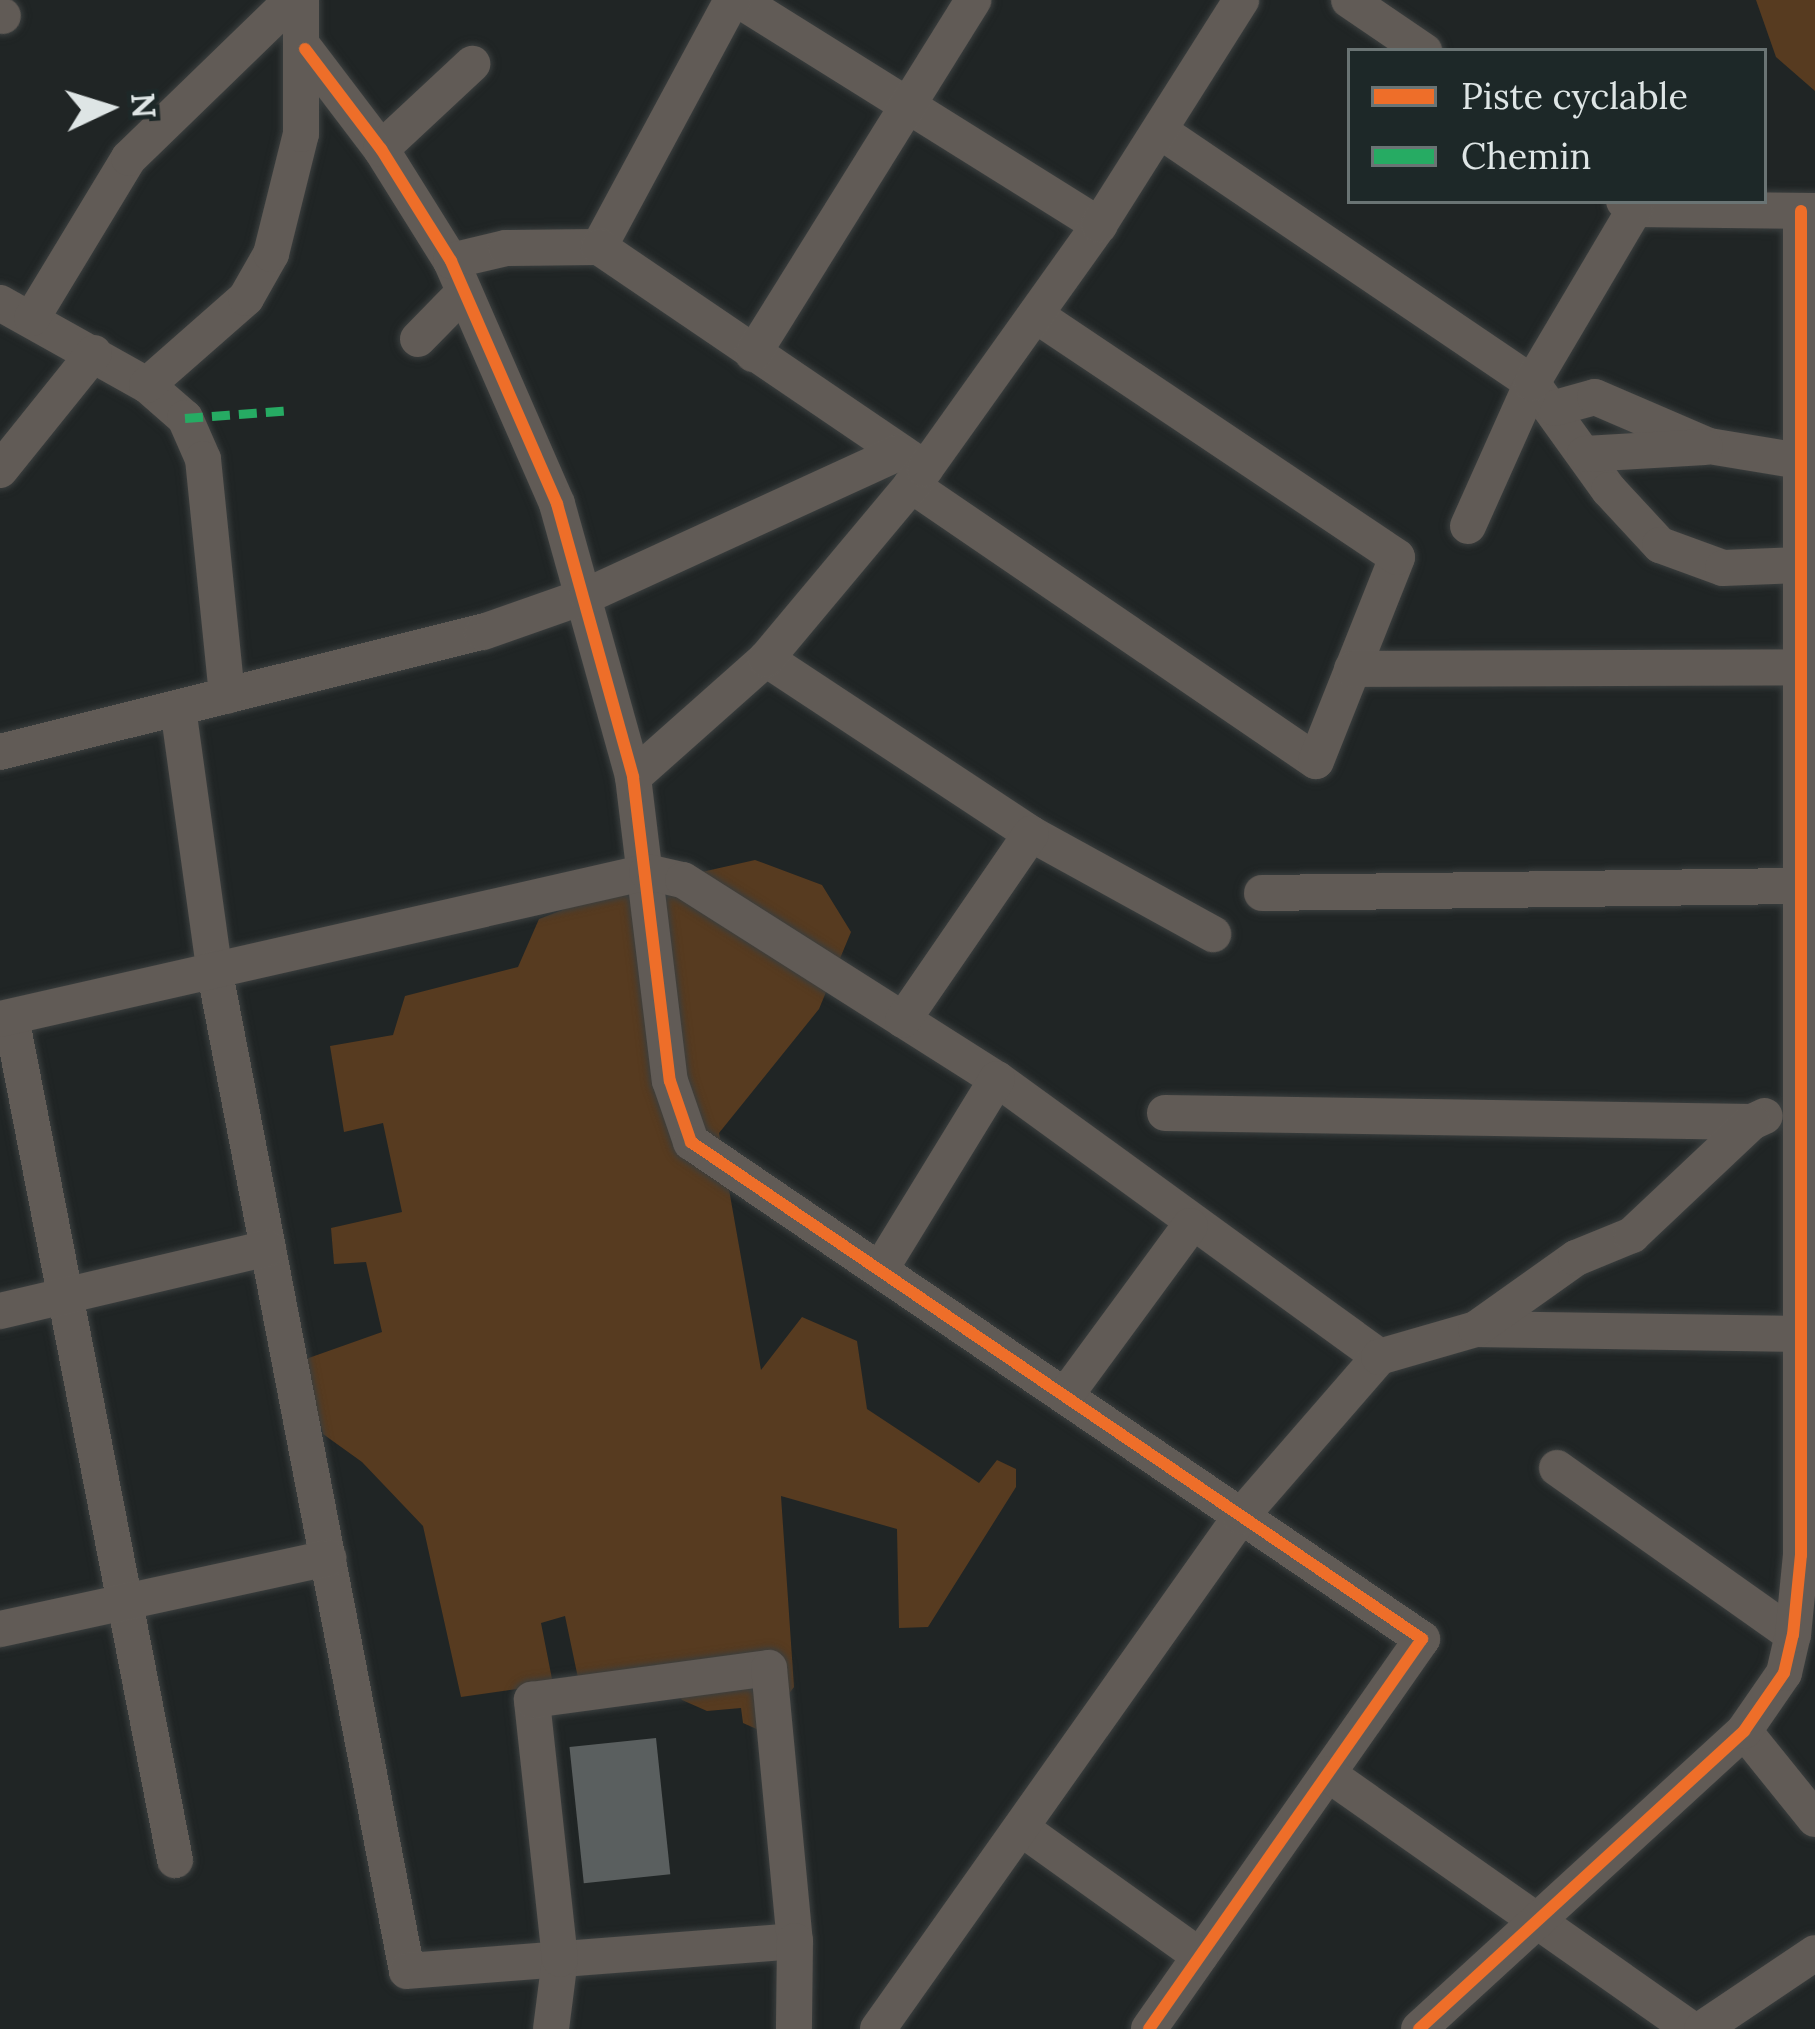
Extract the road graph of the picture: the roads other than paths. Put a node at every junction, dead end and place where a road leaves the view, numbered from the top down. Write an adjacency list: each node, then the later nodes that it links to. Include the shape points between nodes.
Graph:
1 (297, 0): 7 (street); 17 (street, via 129,158)
2 (736, 0): 9 (street); 15 (street)
3 (974, 0): 9 (street)
4 (1241, 0): 10 (street)
5 (1349, 0): 6 (street)
6 (1420, 48)
7 (304, 50): 11 (street); 22 (street, via 294,183 271,254 246,298)
8 (472, 64): 11 (street)
9 (909, 105): 14 (street); 21 (street)
10 (1160, 131): 14 (street); 23 (street)
11 (381, 149): 16 (street)
12 (1629, 205): 13 (street); 23 (street)
13 (1808, 211): 26 (street)
14 (1099, 225): 18 (street)
15 (599, 247): 16 (street, via 506,248); 21 (street)
16 (457, 277): 19 (street); 31 (street, via 524,419)
17 (11, 310): 20 (street)
18 (1036, 315): 27 (street); 34 (street, via 1397,557)
19 (418, 339)
20 (94, 353): 22 (street); 28 (street)
21 (753, 354): 27 (street)
22 (147, 386): 35 (street, via 185,418 203,459)
23 (1543, 395): 24 (street, via 1595,398); 25 (street); 29 (street)
24 (1709, 446): 25 (street); 26 (street)
25 (1586, 454): 30 (street, via 1660,545 1723,568)
26 (1800, 461): 30 (street)
27 (912, 469): 31 (street); 32 (street); 34 (street, via 1316,760)
28 (0, 470)
29 (1468, 526)
30 (1800, 565): 33 (street)
31 (588, 595): 35 (street, via 484,632); 38 (street)
32 (766, 659): 38 (street); 39 (street)
33 (1808, 668): 34 (street); 41 (street)
34 (1352, 669)
35 (227, 696): 36 (street)
36 (178, 707): 37 (street); 45 (street)
37 (0, 752)
38 (633, 777): 40 (street)
39 (1031, 834): 43 (street); 47 (street)
40 (647, 872): 45 (street); 47 (street, via 710,891); 54 (street, via 670,1082 691,1142)
41 (1801, 886): 42 (street); 44 (street)
42 (1262, 893)
43 (1214, 934)
44 (1808, 935): 49 (street)
45 (214, 968): 46 (street); 53 (street)
46 (5, 1018): 55 (street)
47 (903, 1020): 48 (street)
48 (997, 1079): 52 (street); 54 (street)
49 (1801, 1099): 51 (street); 58 (street)
50 (1165, 1113): 51 (street)
51 (1752, 1122): 57 (street, via 1632,1234 1576,1258)
52 (1190, 1226): 59 (street); 61 (street)
53 (268, 1248): 55 (street); 65 (street)
54 (880, 1270): 61 (street)
55 (65, 1296): 56 (street); 66 (street)
56 (0, 1311)
57 (1476, 1330): 58 (street); 59 (street)
58 (1800, 1334): 60 (street)
59 (1378, 1357): 63 (street)
60 (1808, 1388): 64 (street)
61 (1065, 1396): 63 (street)
62 (1557, 1468): 68 (street)
63 (1241, 1516): 70 (street, via 1422,1639); 72 (street)
64 (1808, 1557): 68 (street)
65 (328, 1558): 66 (street); 78 (street, via 407,1971)
66 (124, 1602): 67 (street); 73 (street)
67 (0, 1629)
68 (1793, 1635): 69 (street, via 1784,1673)
69 (1744, 1732): 71 (street); 74 (street)
70 (1328, 1774): 74 (street); 77 (street)
71 (1815, 1819)
72 (1021, 1828): 77 (street); 81 (street)
73 (175, 1860)
74 (1537, 1921): 83 (street); 84 (street)
75 (795, 1941): 78 (street); 78 (street, via 769,1668 532,1700); 80 (street)
76 (1815, 1953): 85 (street)
77 (1200, 1956): 82 (street)
78 (560, 1959): 79 (street)
79 (551, 2029)
80 (794, 2029)
81 (878, 2029)
82 (1149, 2029)
83 (1419, 2029)
84 (1691, 2029)
85 (1702, 2029)

